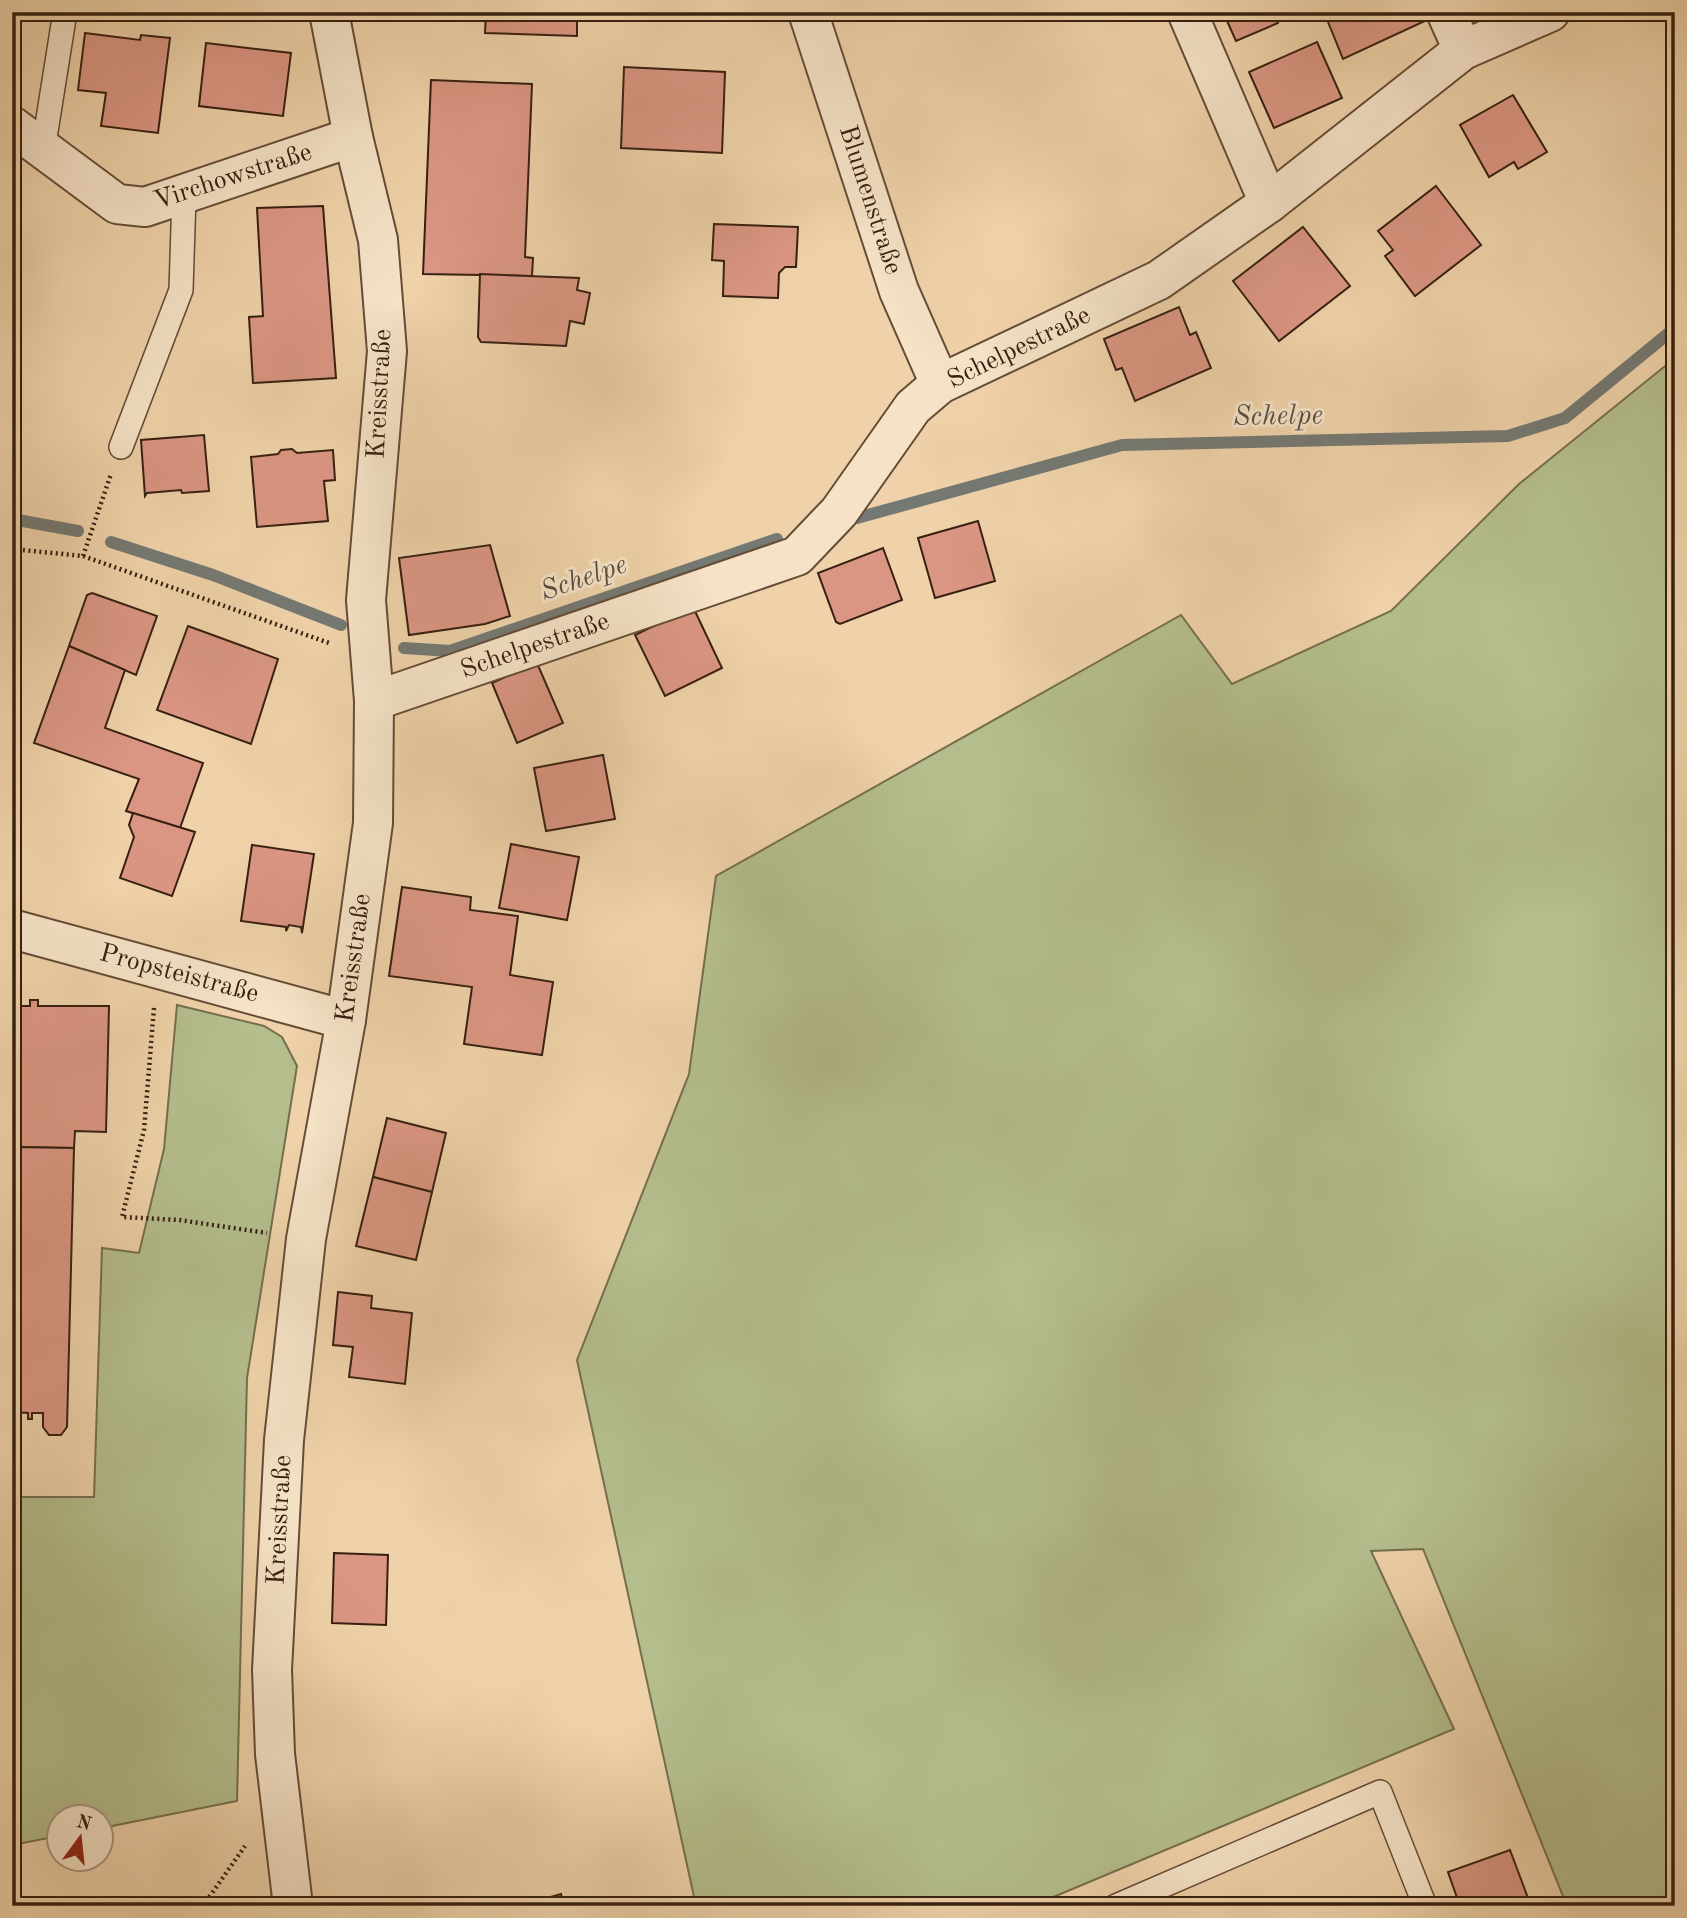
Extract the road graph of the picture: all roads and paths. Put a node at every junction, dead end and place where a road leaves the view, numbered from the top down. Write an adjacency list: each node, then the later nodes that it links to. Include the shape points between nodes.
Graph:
1 (65, 12): 10 (lane)
2 (329, 12): 9 (street, Kreisstraße)
3 (808, 12): 13 (street, Blumenstraße, via 899,291)
4 (1187, 12): 12 (street)
5 (1446, 12): 7 (street)
6 (1550, 12): 7 (street, Schelpestraße)
7 (1462, 50): 12 (street, Schelpestraße)
8 (12, 126): 10 (street, Virchowstraße)
9 (353, 137): 11 (street, Virchowstraße); 17 (street, Kreisstraße, via 378,240 387,351 366,600)
10 (43, 150): 11 (street, Virchowstraße, via 117,204 145,207)
11 (184, 196): 14 (lane, via 181,290)
12 (1269, 203): 13 (street, Schelpestraße, via 1158,280)
13 (940, 384): 18 (street, Schelpestraße, via 913,407 839,512 797,556)
14 (121, 447): 16 (path)
15 (12, 549): 16 (path)
16 (83, 556): 17 (path)
17 (368, 657): 18 (street, Kreisstraße)
18 (374, 701): 21 (street, Kreisstraße, via 373,823)
19 (12, 929): 20 (street, Propsteistraße)
20 (161, 970): 21 (street, Propsteistraße); 22 (path, via 144,1130 122,1217 179,1220)
21 (346, 1020): 22 (street, Kreisstraße)
22 (306, 1239): 23 (street, Kreisstraße, via 284,1440 273,1656)
23 (282, 1820): 24 (path, via 251,1838); 25 (street, Kreisstraße)
24 (203, 1906)
25 (293, 1906)
26 (1116, 1906): 27 (lane, via 1380,1792)
27 (1425, 1906)

